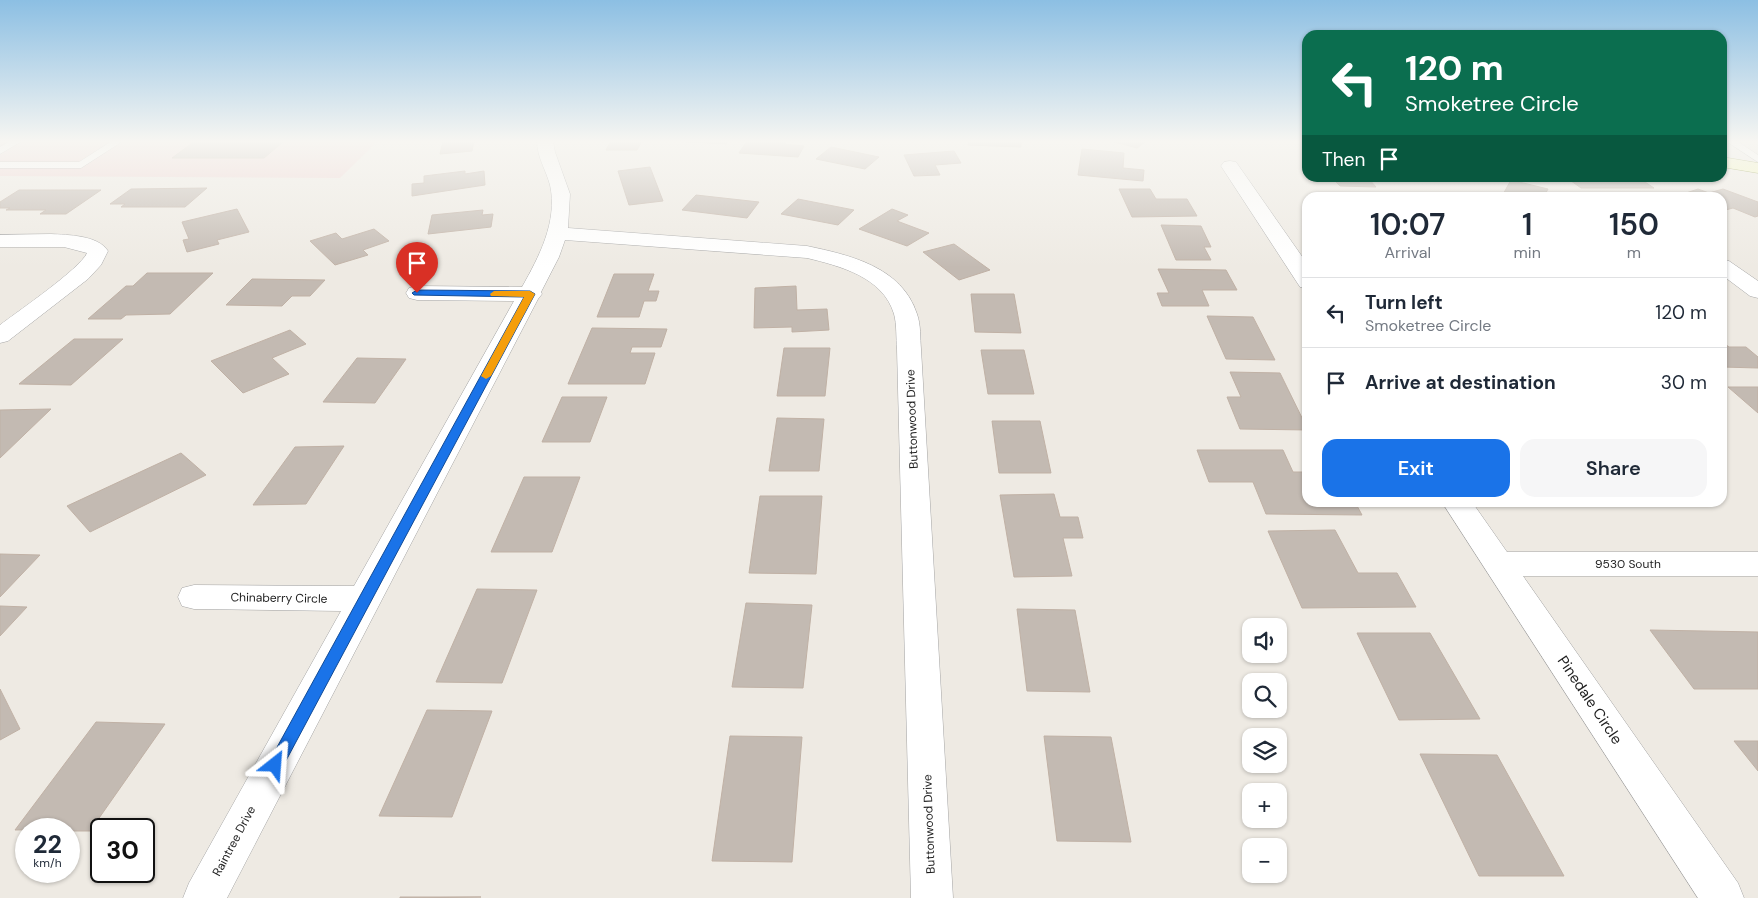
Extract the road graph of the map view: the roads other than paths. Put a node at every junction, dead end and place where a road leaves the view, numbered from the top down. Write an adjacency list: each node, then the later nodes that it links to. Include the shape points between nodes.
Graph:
1 (558, 183): 3 (street, Raintree Drive, via 562,208)
2 (1241, 183): 6 (street)
3 (557, 234): 9 (street, Raintree Drive); 17 (street, Buttonwood Drive, via 807,252 860,267 891,288 900,301 906,315 909,349)
4 (0, 241): 10 (street, via 67,241 89,244 98,251 94,261 80,274)
5 (1727, 269): 7 (street)
6 (1302, 273)
7 (1758, 291)
8 (417, 293): 9 (street)
9 (530, 294): 15 (street, Raintree Drive)
10 (0, 336)
11 (1459, 507): 12 (street, Pinedale Circle)
12 (1498, 564): 13 (street, 9530 South); 18 (street, Pinedale Circle)
13 (1758, 564)
14 (194, 597): 15 (street, Chinaberry Circle)
15 (365, 598): 16 (street, Raintree Drive)
16 (204, 898)
17 (932, 898)
18 (1723, 898)

